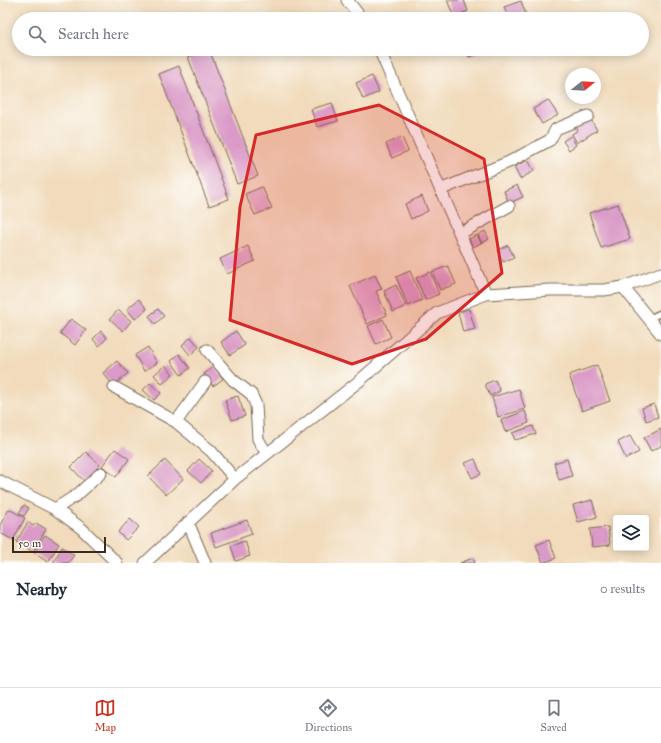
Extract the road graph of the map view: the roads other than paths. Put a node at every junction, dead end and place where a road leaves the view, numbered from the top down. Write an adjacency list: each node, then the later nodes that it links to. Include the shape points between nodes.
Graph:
1 (347, 0): 2 (street)
2 (356, 12)
3 (382, 56): 5 (street)
4 (588, 116): 5 (street, via 556,129 550,140 509,162)
5 (442, 189): 7 (street)
6 (509, 206): 7 (street)
7 (461, 233): 10 (street)
8 (661, 273): 9 (street)
9 (623, 287): 10 (street, via 592,291 550,290); 12 (street)
10 (486, 294): 18 (street, via 437,313 358,382)
11 (661, 313): 12 (lane)
12 (648, 319): 13 (street)
13 (661, 334)
14 (207, 350): 18 (street, via 234,380 251,394 256,405 258,439)
15 (205, 382): 17 (street)
16 (114, 387): 17 (street)
17 (176, 422): 20 (street, via 211,451)
18 (267, 454): 20 (street)
19 (101, 473): 22 (street, via 77,495)
20 (235, 479): 23 (street)
21 (0, 482): 22 (street)
22 (55, 508): 24 (street, via 81,528)
23 (188, 522): 25 (street); 26 (street)
24 (117, 563)
25 (145, 563)
26 (205, 563)

